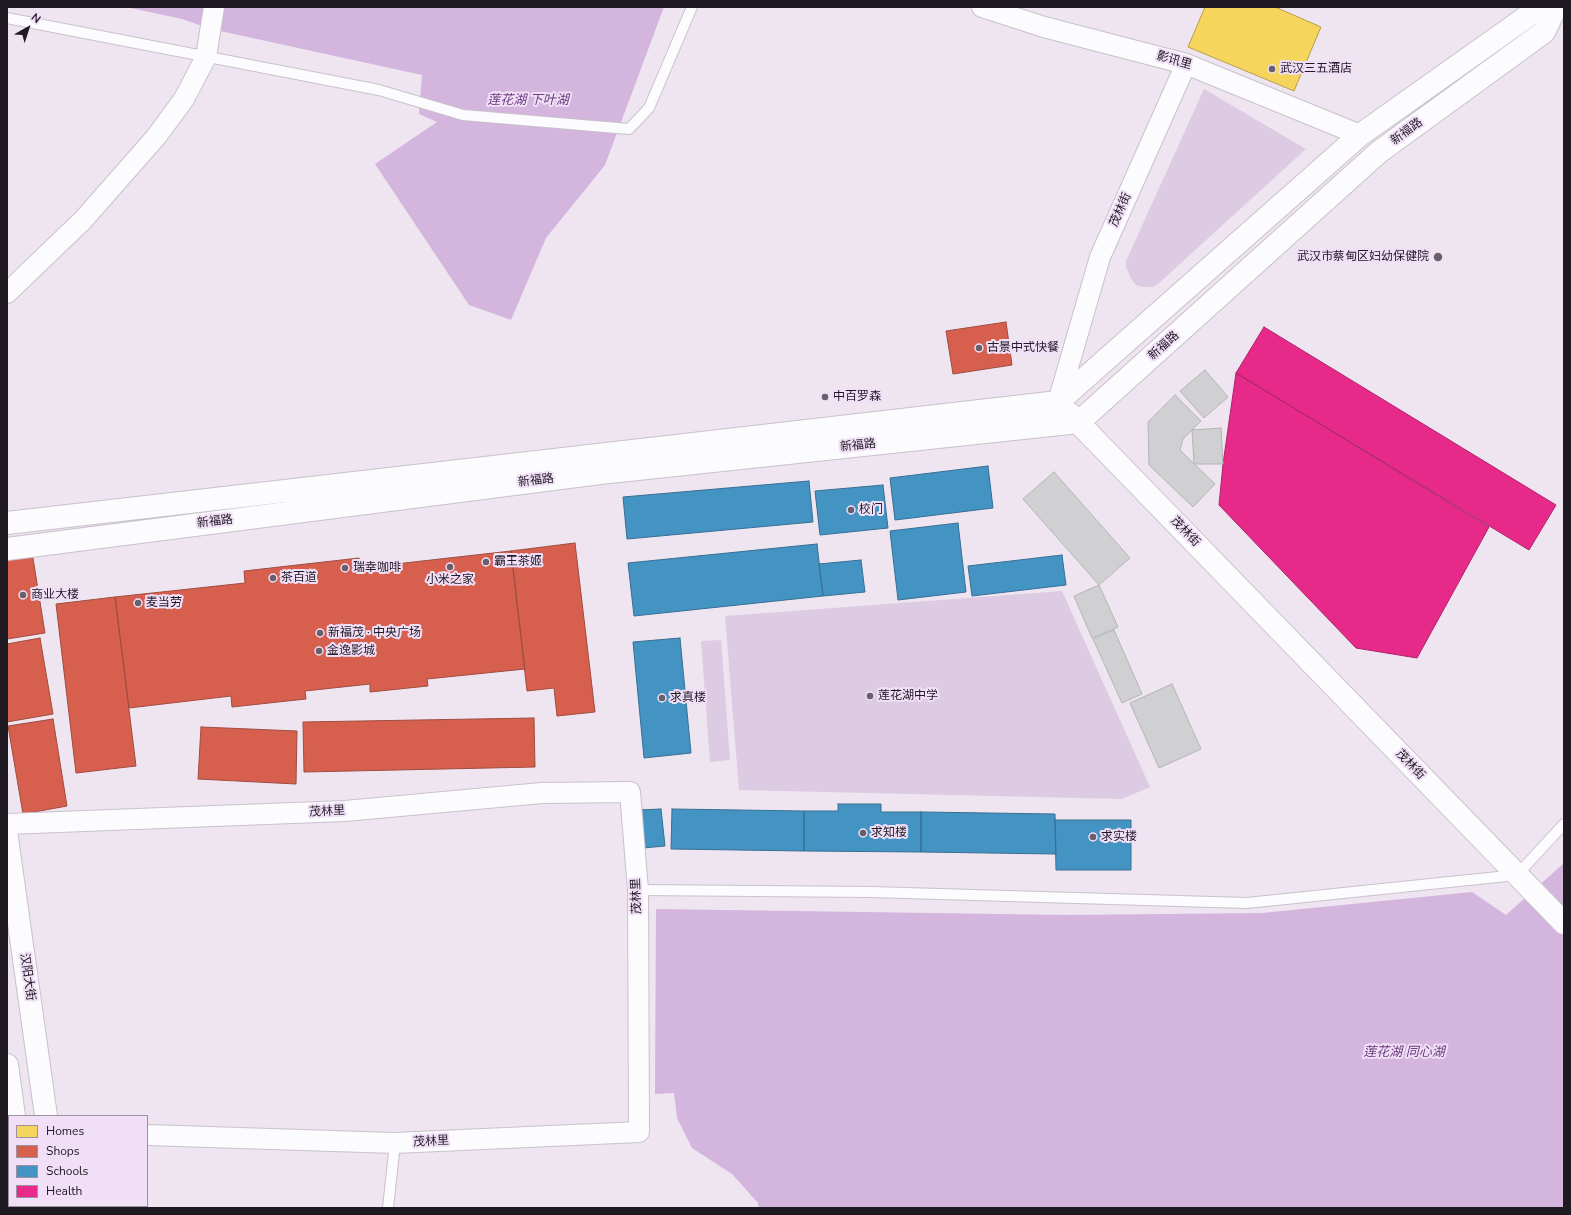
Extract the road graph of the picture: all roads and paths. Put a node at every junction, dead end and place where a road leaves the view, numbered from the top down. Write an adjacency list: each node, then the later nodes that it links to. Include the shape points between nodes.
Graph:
1 (214, 7): 7 (street)
2 (692, 7): 7 (lane, via 649,108 629,129 464,115 379,90)
3 (982, 7): 8 (street, 影讯里)
4 (1536, 7): 9 (street, 新福路, via 1532,13)
5 (1556, 7): 12 (street, 新福路, via 1544,32 1380,152)
6 (7, 18): 7 (lane)
7 (206, 57): 10 (street, via 184,99 156,137 83,220)
8 (1186, 64): 9 (street, 影讯里); 11 (street, 茂林街, via 1100,257)
9 (1360, 135): 11 (street, 新福路)
10 (7, 293)
11 (1058, 402): 12 (street, 茂林街); 13 (street, 新福路)
12 (1079, 422): 14 (street, 新福路, via 600,473); 18 (street, 茂林街)
13 (7, 524)
14 (7, 549)
15 (7, 824): 19 (street, 茂林里, via 345,811 542,793 630,792)
16 (1564, 824): 18 (lane)
17 (7, 838): 23 (street, 汉阳大街)
18 (1516, 875): 19 (lane, via 1247,903 871,892); 20 (street, 茂林街)
19 (638, 890): 25 (street, 茂林里, via 638,1132)
20 (1564, 923)
21 (7, 1065): 22 (street)
22 (14, 1115)
23 (46, 1115)
24 (148, 1136): 25 (street, 茂林里)
25 (396, 1143): 26 (lane)
26 (388, 1208)

